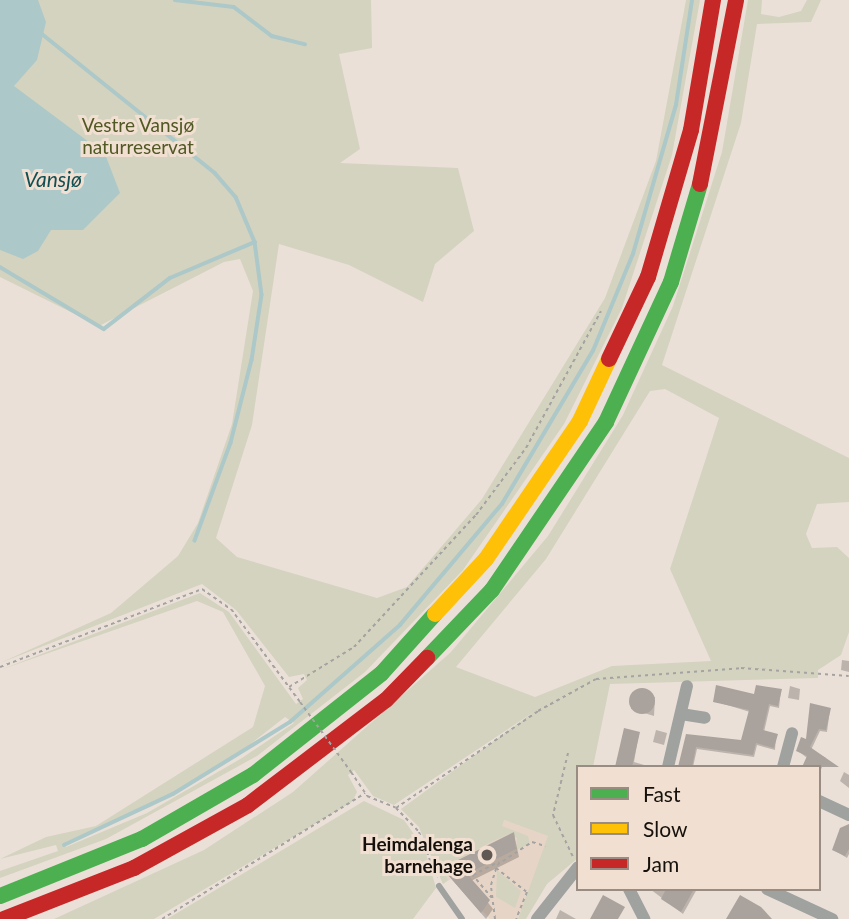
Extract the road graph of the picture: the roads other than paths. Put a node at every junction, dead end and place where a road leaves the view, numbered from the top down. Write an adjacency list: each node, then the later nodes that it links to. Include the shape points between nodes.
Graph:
1 (713, 0): 11 (highway, via 691,130 648,277 604,376 533,497 429,625 344,706 209,802)
2 (736, 0): 15 (highway, via 714,134 671,282 615,405 539,527 455,631 337,742 213,826)
3 (687, 686): 4 (street)
4 (681, 714): 5 (street); 7 (street)
5 (705, 718)
6 (792, 733): 8 (street)
7 (668, 765)
8 (784, 765)
9 (821, 802): 10 (street)
10 (849, 815)
11 (77, 868): 13 (highway); 18 (highway)
12 (576, 868): 22 (street)
13 (0, 883)
14 (439, 886): 21 (lane)
15 (88, 888): 19 (highway); 20 (highway, via 68,906)
16 (630, 891): 23 (street)
17 (771, 891): 24 (street)
18 (0, 896)
19 (4, 919)
20 (36, 919)
21 (462, 919)
22 (537, 919)
23 (644, 919)
24 (832, 919)

